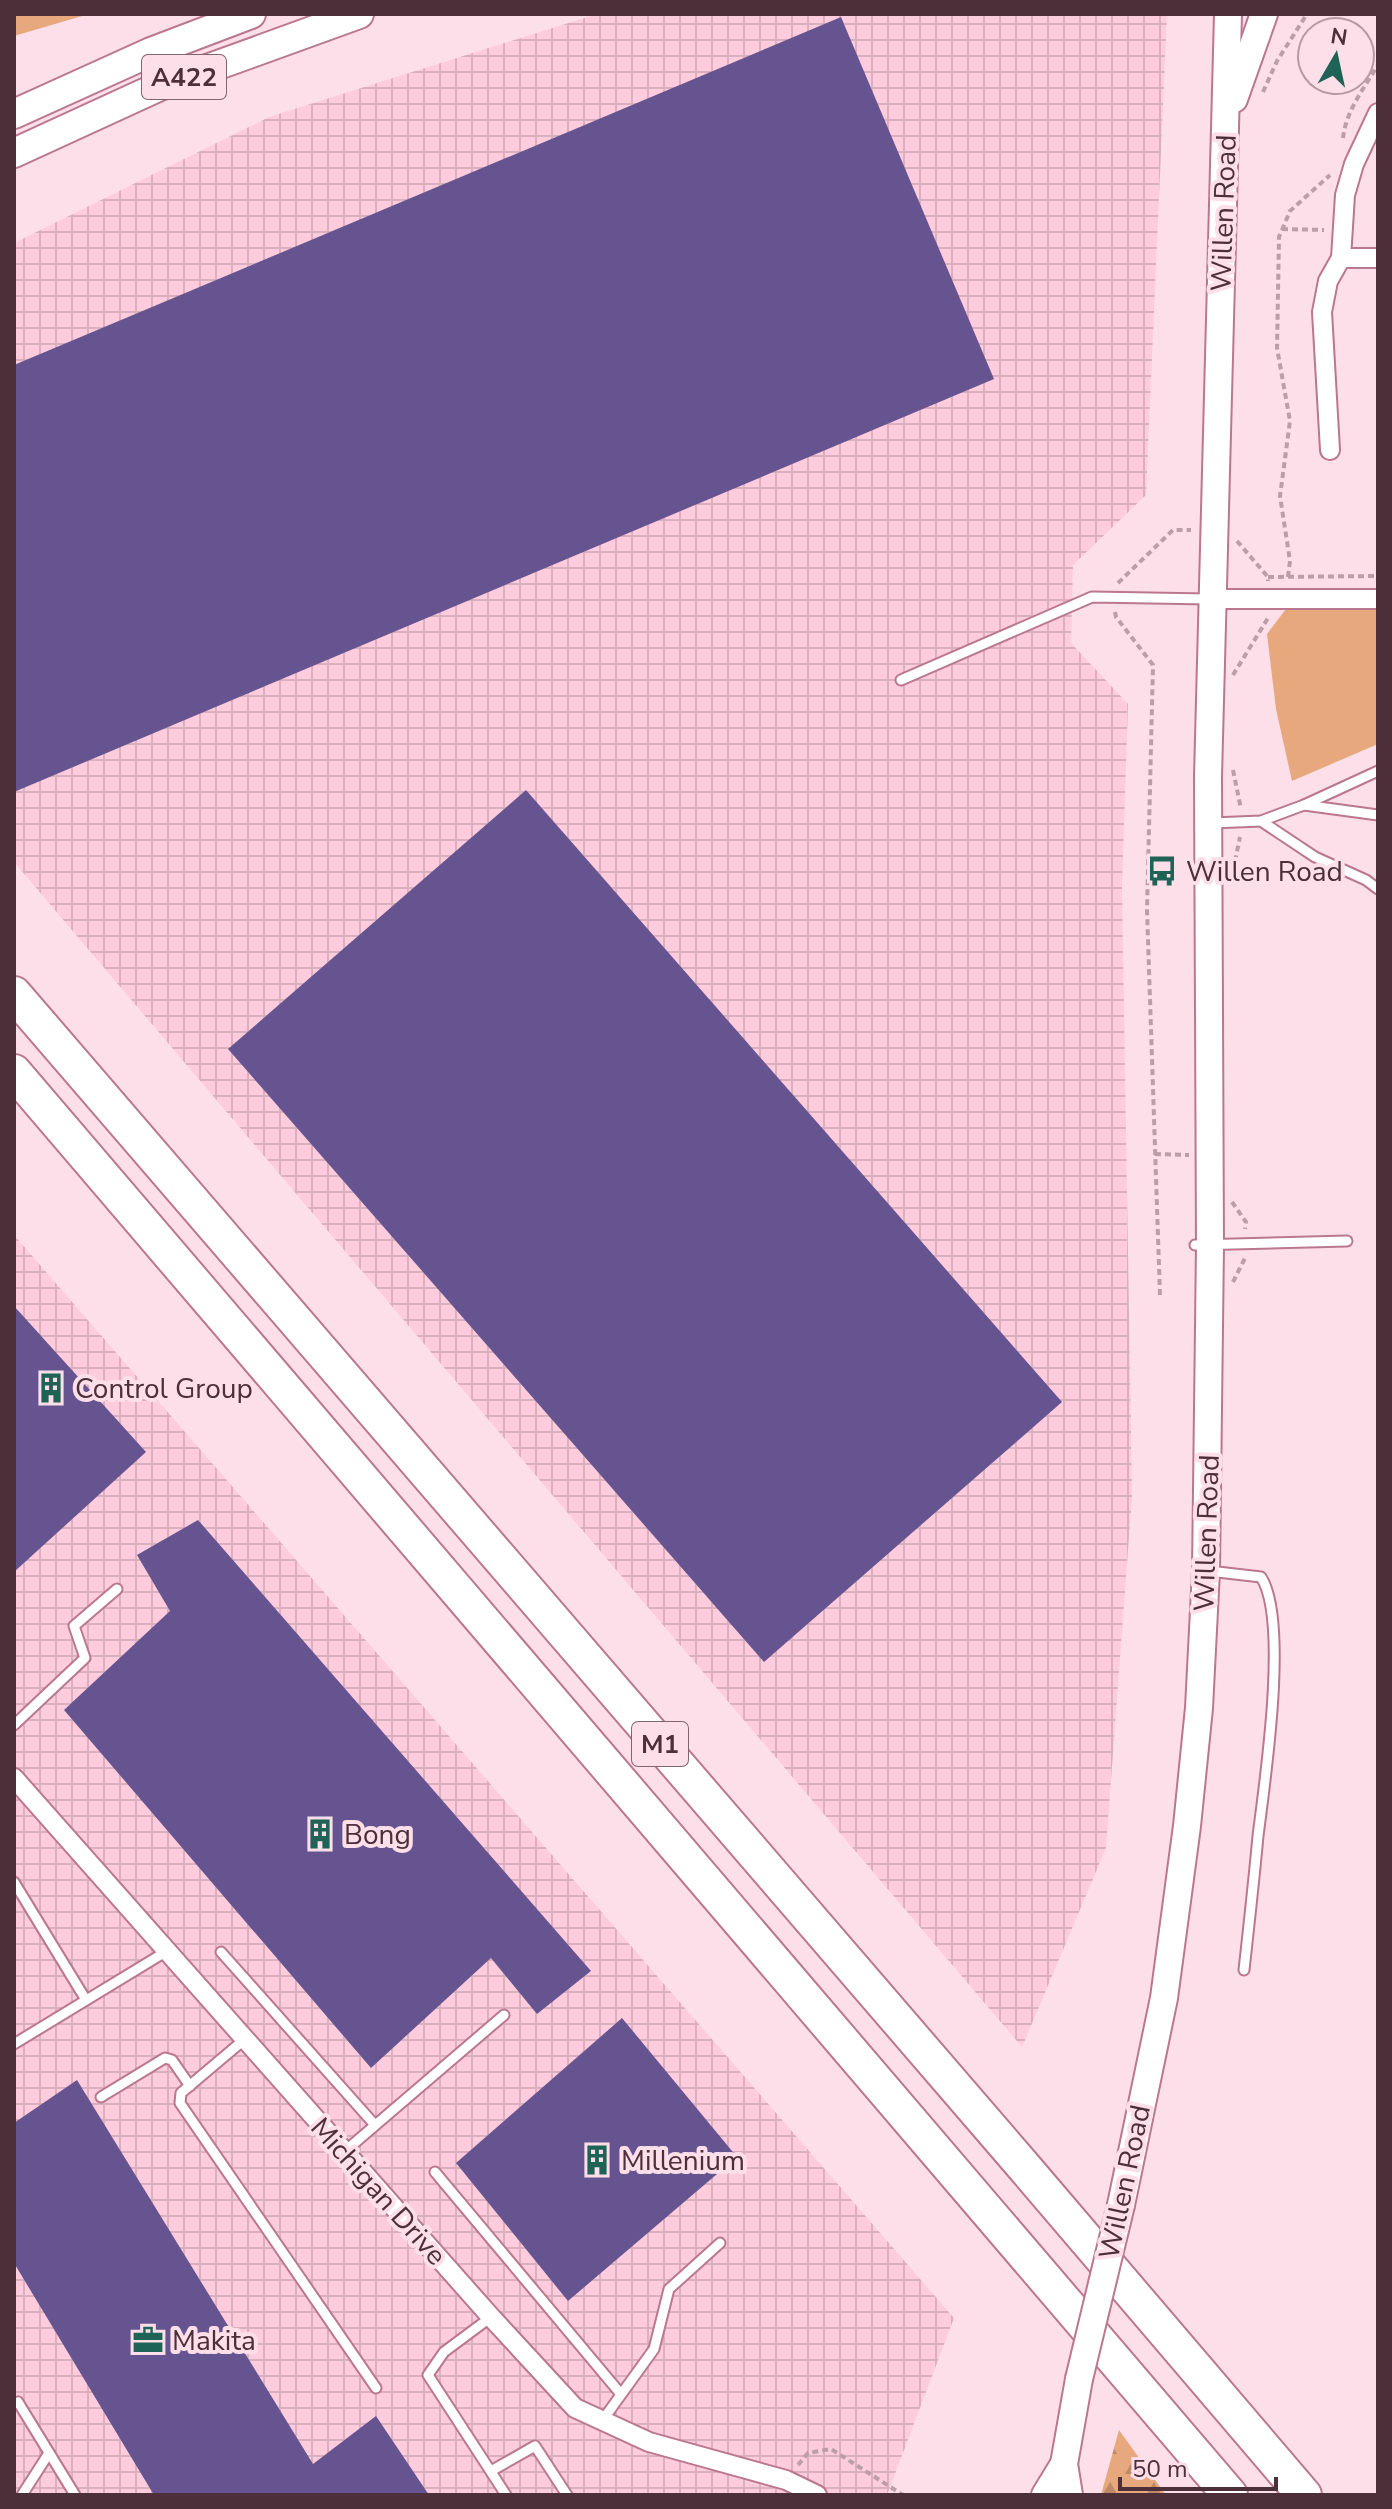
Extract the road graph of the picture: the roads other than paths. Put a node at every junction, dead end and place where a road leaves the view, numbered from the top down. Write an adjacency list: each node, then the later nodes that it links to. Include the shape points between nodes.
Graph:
1 (251, 14): 7 (main road, A422)
2 (359, 14): 9 (main road, A422, via 160,86)
3 (1210, 14): 13 (street, Willen Road, via 1199,530)
4 (1228, 14): 8 (street, Willen Road)
5 (1264, 14): 8 (street)
6 (1378, 113): 10 (street, via 1345,195)
7 (14, 114)
8 (1225, 129): 13 (street, Willen Road)
9 (14, 153)
10 (1341, 258): 11 (street); 12 (street, via 1328,281 1322,312)
11 (1378, 258)
12 (1330, 450)
13 (1205, 598): 14 (street); 15 (lane, via 1092,597); 20 (street, Willen Road); 25 (street, Willen Road)
14 (1378, 599)
15 (901, 680)
16 (1378, 771): 17 (lane)
17 (1304, 805): 18 (lane); 19 (lane)
18 (1378, 815)
19 (1261, 821): 20 (lane); 21 (lane)
20 (1209, 823): 25 (street, Willen Road)
21 (1378, 889)
22 (14, 994): 61 (highway, M1)
23 (14, 1072): 60 (highway, M1)
24 (1347, 1241): 25 (lane)
25 (1202, 1245): 26 (street, Willen Road); 28 (street, Willen Road, via 1193,1574)
26 (1206, 1571): 28 (street, Willen Road); 34 (lane, via 1261,1577 1268,1588 1274,1633 1269,1738)
27 (117, 1589): 29 (lane, via 74,1626 85,1658)
28 (1199, 1708): 51 (street, Willen Road, bridge, via 1164,1998)
29 (14, 1725)
30 (14, 1778): 32 (street, Michigan Drive)
31 (14, 1882): 35 (lane)
32 (167, 1951): 35 (lane); 37 (street, Michigan Drive)
33 (221, 1952): 41 (lane)
34 (1244, 1970)
35 (86, 2000): 38 (lane)
36 (504, 2015): 41 (lane)
37 (245, 2039): 39 (lane); 42 (street, Michigan Drive)
38 (14, 2044)
39 (190, 2086): 40 (lane, via 165,2058); 46 (lane, via 181,2093 180,2103)
40 (101, 2097)
41 (375, 2125): 42 (lane)
42 (344, 2152): 45 (street, Michigan Drive)
43 (435, 2172): 47 (lane)
44 (720, 2243): 47 (lane, via 669,2289 654,2349)
45 (491, 2317): 49 (street, Michigan Drive, via 575,2408); 52 (lane, via 444,2352 428,2375)
46 (376, 2388)
47 (620, 2393): 49 (lane)
48 (14, 2404): 50 (lane, via 18,2402)
49 (602, 2421): 57 (street, Michigan Drive, via 649,2442 786,2480)
50 (49, 2453): 53 (lane); 54 (lane)
51 (1064, 2464): 58 (street, Willen Road); 59 (street, Willen Road)
52 (491, 2471): 55 (lane); 56 (lane, via 535,2446)
53 (22, 2495)
54 (75, 2495)
55 (506, 2495)
56 (567, 2495)
57 (817, 2495)
58 (1045, 2495)
59 (1069, 2495)
60 (1230, 2495)
61 (1304, 2495)

